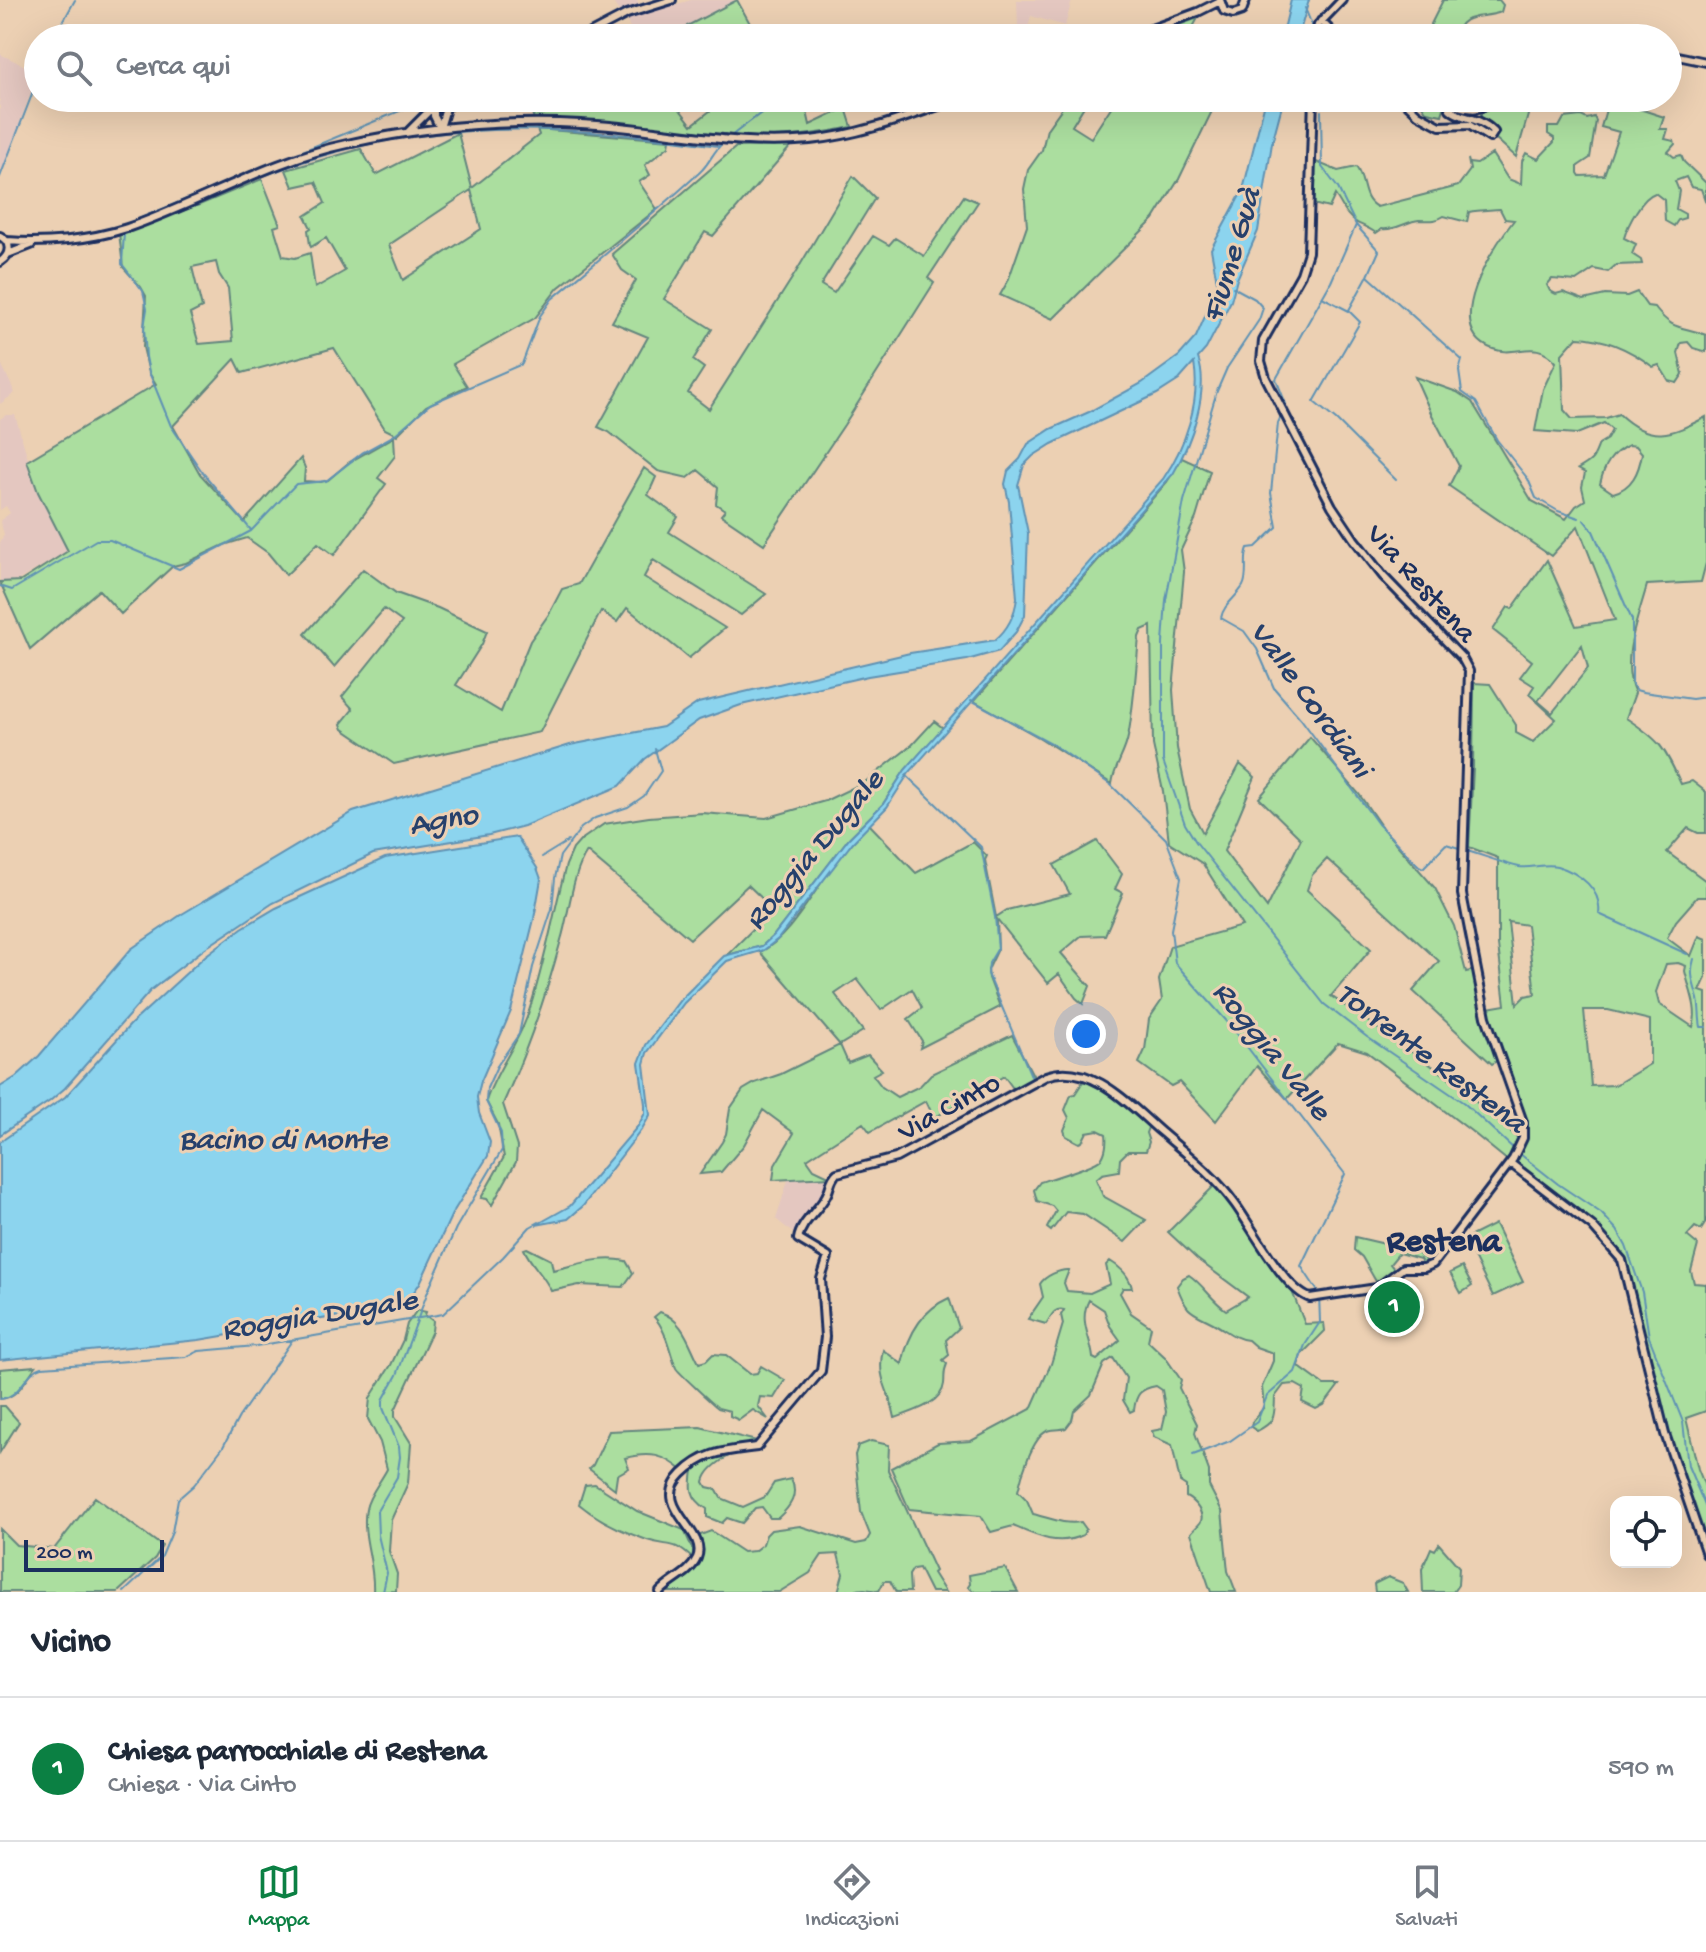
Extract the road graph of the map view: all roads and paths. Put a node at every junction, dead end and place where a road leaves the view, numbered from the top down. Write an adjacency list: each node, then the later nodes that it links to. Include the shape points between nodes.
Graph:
1 (672, 0): 8 (street)
2 (1247, 0): 6 (street, via 1239,13)
3 (1342, 0): 7 (street)
4 (1220, 1): 5 (street); 6 (street)
5 (1198, 12): 6 (street); 9 (street)
6 (1226, 13)
7 (1321, 21): 10 (street); 11 (street)
8 (608, 24)
9 (1166, 24)
10 (1320, 24)
11 (1324, 24)
12 (1682, 57): 13 (street)
13 (1706, 62)
14 (427, 112): 23 (street)
15 (433, 112): 22 (street)
16 (918, 112): 21 (street, via 860,131 785,142 736,142 583,124)
17 (1313, 112): 29 (street, Via Restena, via 1308,252 1263,341 1261,361 1341,520 1383,576 1469,671 1462,894 1490,1032 1523,1122 1521,1144)
18 (1416, 112): 19 (street, via 1440,126 1469,125 1490,138 1494,132 1474,117)
19 (1453, 112)
20 (446, 114): 21 (street); 22 (street)
21 (459, 126): 22 (street)
22 (440, 128): 23 (street)
23 (407, 134): 26 (street, via 345,144 125,229)
24 (0, 236): 25 (street)
25 (7, 241): 26 (street); 27 (street)
26 (34, 243): 27 (street)
27 (8, 254): 28 (street)
28 (0, 262)
29 (1511, 1161): 30 (street, Via Restena); 31 (street, via 1592,1226 1622,1260 1665,1434)
30 (1493, 1186): 32 (street, Via Cinto, via 1430,1266 1403,1268 1377,1288 1310,1298 1297,1289 1190,1154 1122,1097 1079,1075 1046,1076 896,1158 837,1173 798,1239 828,1257 821,1279 821,1371 757,1447 714,1452 673,1484 674,1503 698,1552 688,1570)
31 (1706, 1554)
32 (660, 1592)

